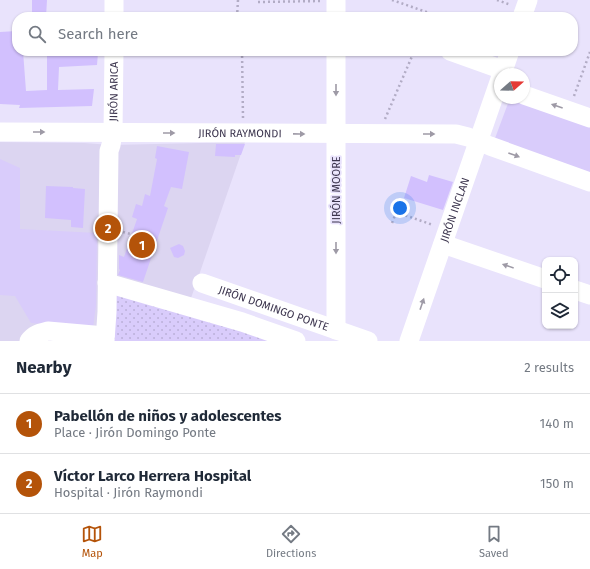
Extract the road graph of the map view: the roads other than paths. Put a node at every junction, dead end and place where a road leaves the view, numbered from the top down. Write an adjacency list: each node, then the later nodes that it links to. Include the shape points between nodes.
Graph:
1 (114, 0): 3 (street)
2 (528, 0): 4 (street)
3 (114, 12)
4 (524, 12)
5 (114, 56): 15 (street, JIRÓN ARICA)
6 (336, 56): 16 (street, JIRÓN MOORE, one-way to 16)
7 (459, 56): 10 (street)
8 (508, 56): 9 (street, JIRÓN INCLAN)
9 (505, 68)
10 (494, 75)
11 (530, 97): 13 (street, one-way to 11)
12 (494, 98): 17 (street, JIRÓN INCLAN)
13 (590, 118)
14 (0, 132): 15 (street, JIRÓN RAYMONDI, one-way to 15)
15 (112, 132): 16 (street, JIRÓN RAYMONDI, one-way to 16); 21 (street, JIRÓN ARICA, via 109,151)
16 (336, 134): 17 (street, JIRÓN RAYMONDI, one-way to 17, via 456,134); 25 (street, JIRÓN MOORE, one-way to 25)
17 (478, 141): 18 (street, JIRÓN RAYMONDI, one-way to 18); 19 (street, JIRÓN INCLAN)
18 (590, 182)
19 (445, 237): 20 (street, one-way to 19); 30 (street, JIRÓN INCLAN, one-way to 19)
20 (542, 278)
21 (107, 283): 26 (street, JIRÓN ARICA); 28 (street, via 242,322)
22 (202, 283): 25 (street, JIRÓN DOMINGO PONTE)
23 (578, 291): 24 (street)
24 (590, 295)
25 (336, 330): 29 (street, JIRÓN DOMINGO PONTE)
26 (105, 339): 27 (street, via 48,331 34,335)
27 (30, 341)
28 (296, 341)
29 (368, 341)
30 (409, 341)

